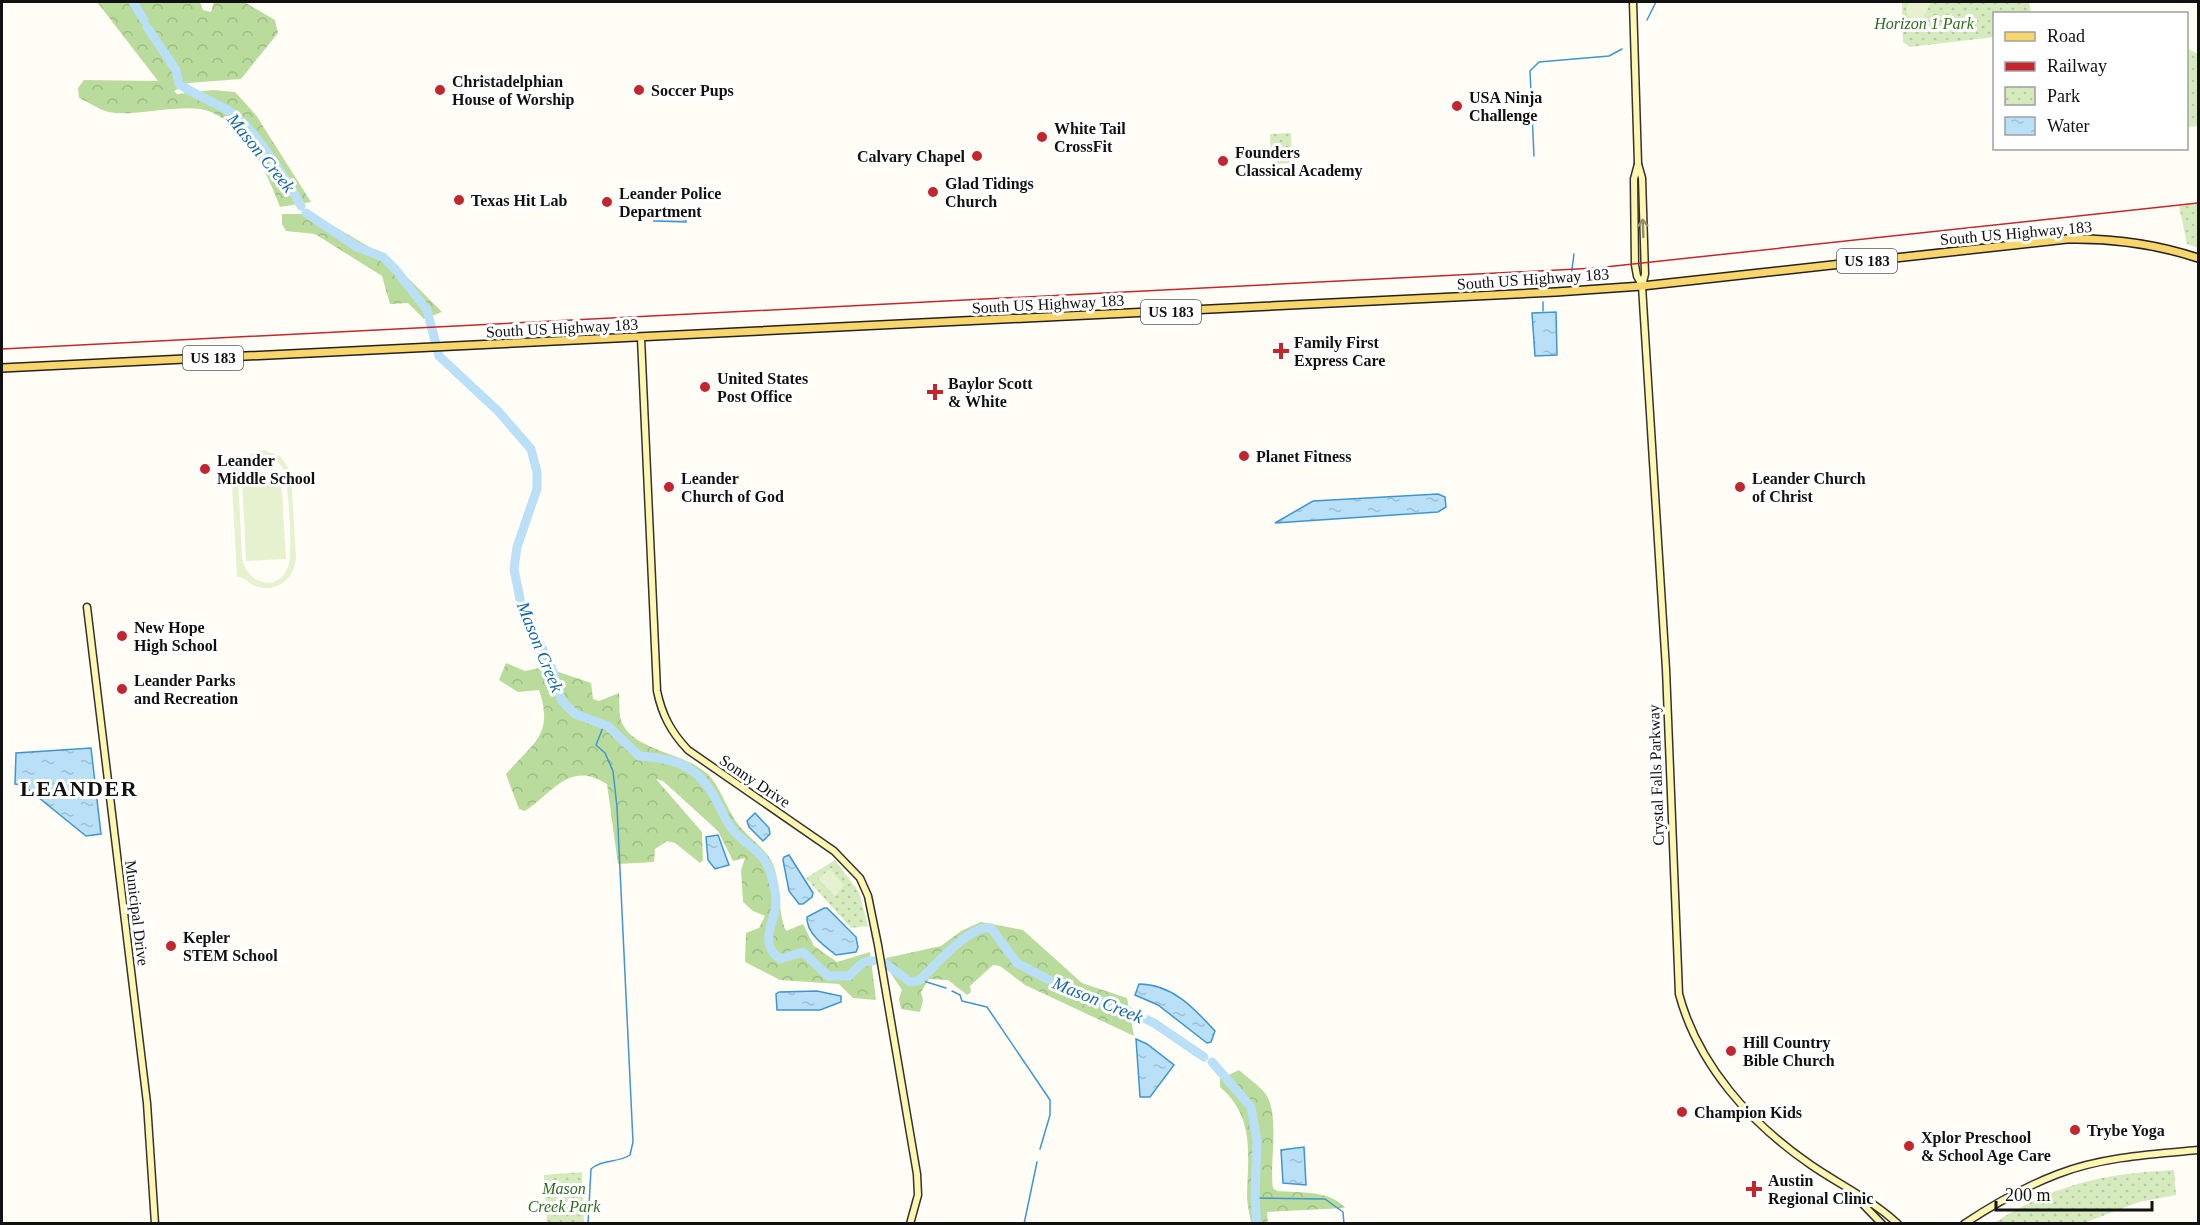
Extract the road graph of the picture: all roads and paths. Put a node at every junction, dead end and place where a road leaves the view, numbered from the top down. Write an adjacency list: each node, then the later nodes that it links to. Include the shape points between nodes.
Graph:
1 (1633, 2): 3 (main road, Crystal Falls Parkway, via 1638,164 1642,178)
2 (2199, 258): 3 (main road, South US Highway 183 / US 183, via 2123,241 2067,239)
3 (1642, 286): 4 (main road, South US Highway 183 / US 183); 8 (main road, Crystal Falls Parkway, via 1666,657 1679,994 1696,1043 1747,1109 1775,1139)
4 (641, 338): 5 (main road, South US Highway 183 / US 183); 10 (main road, Sonny Drive, via 660,707 670,729 688,750 834,851 860,878 878,945 917,1174 918,1195)
5 (2, 368)
6 (87, 607): 9 (main road, Municipal Drive, via 147,1103)
7 (2199, 1150): 13 (main road, via 2121,1159 2060,1173 2005,1198)
8 (1852, 1192): 11 (main road, Crystal Falls Parkway); 12 (main road, Crystal Falls Parkway, via 1869,1199)
9 (155, 1224)
10 (910, 1224)
11 (1882, 1224)
12 (1898, 1224)
13 (1964, 1224)

